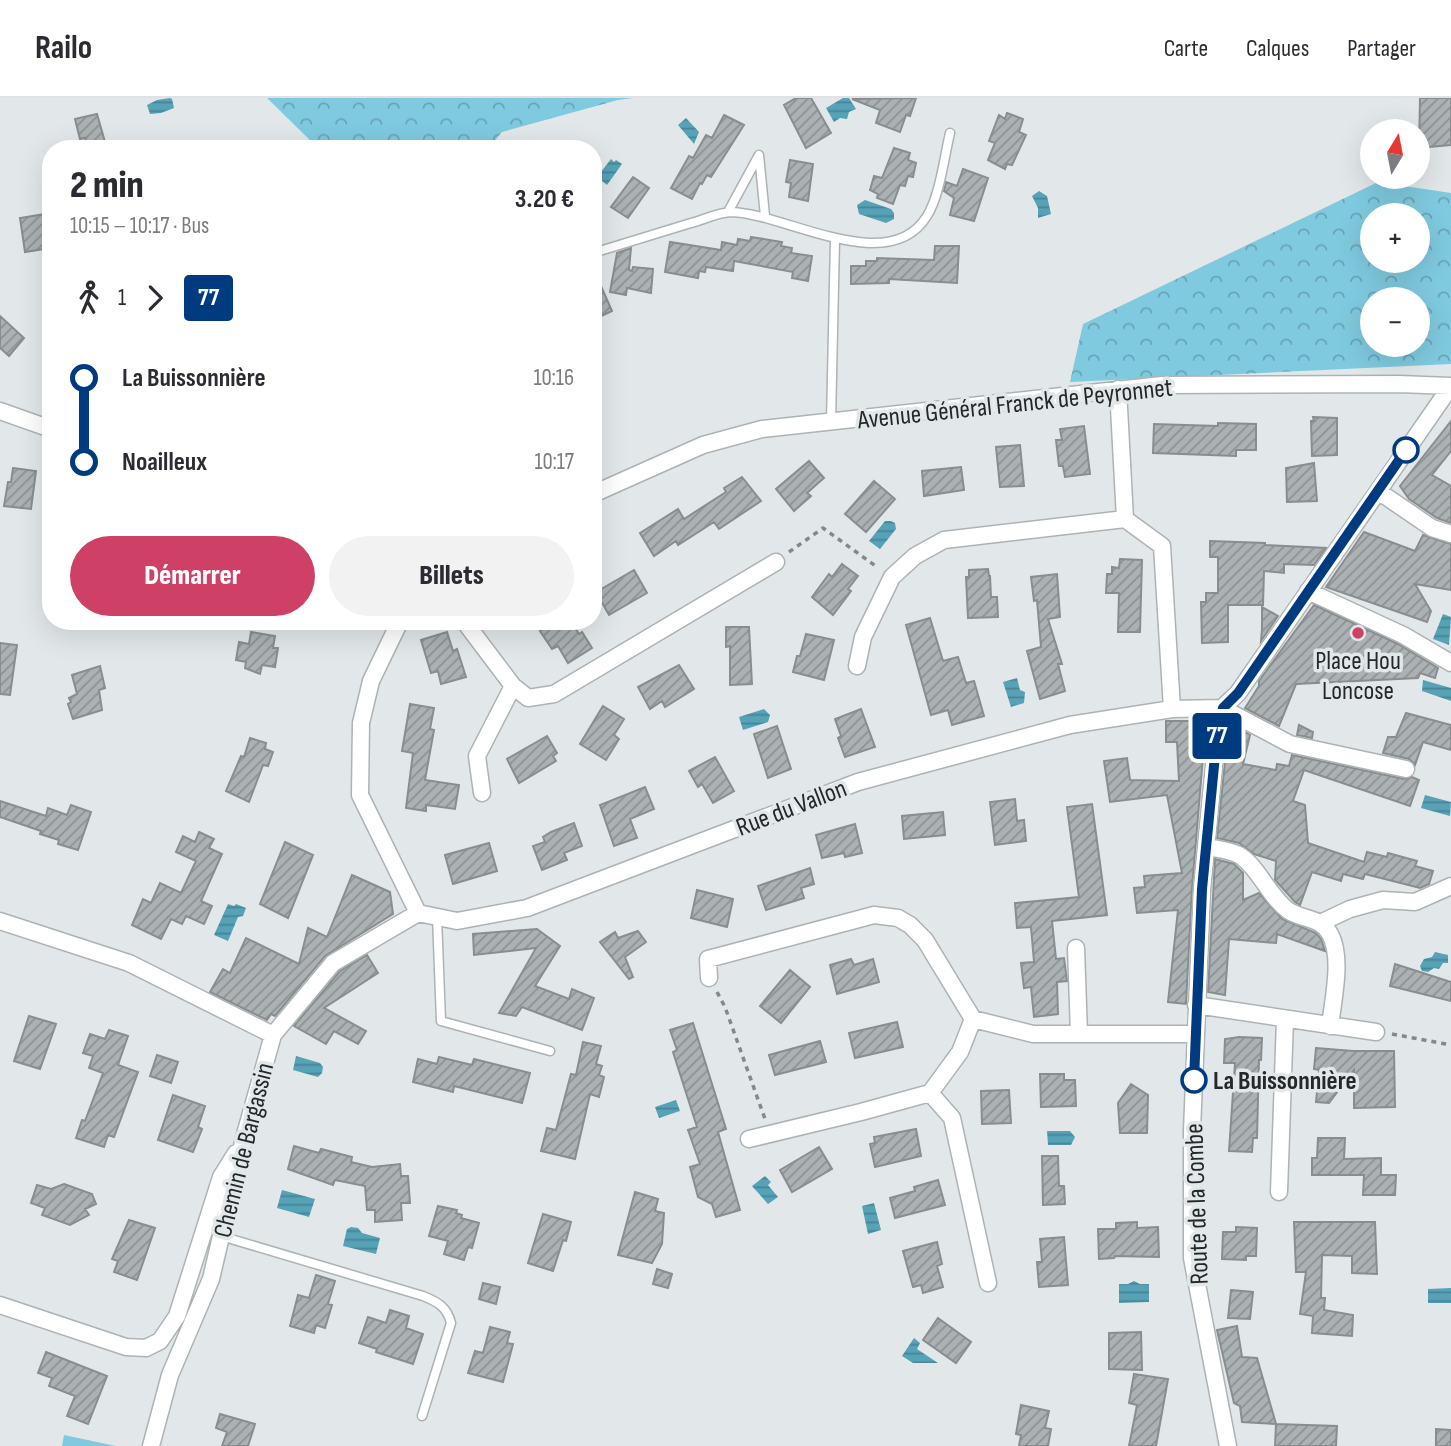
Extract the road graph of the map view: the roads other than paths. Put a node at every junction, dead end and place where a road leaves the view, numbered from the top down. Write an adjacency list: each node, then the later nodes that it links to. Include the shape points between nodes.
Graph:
1 (950, 133): 4 (lane, via 927,216 911,232 896,241 879,243)
2 (729, 212): 3 (lane); 3 (lane, via 759,155); 5 (lane)
3 (765, 216): 4 (lane)
4 (835, 239): 9 (lane)
5 (602, 250)
6 (1451, 386): 7 (street, Avenue Général Franck de Peyronnet, via 1162,385); 12 (street)
7 (1118, 389): 9 (street, Avenue Général Franck de Peyronnet); 13 (street)
8 (0, 411): 10 (street)
9 (831, 422): 11 (street, Avenue Général Franck de Peyronnet, via 762,429 703,445)
10 (42, 426)
11 (602, 490)
12 (1378, 491): 14 (street, via 1432,528); 16 (street)
13 (1125, 519): 20 (street, via 944,540 915,556 892,577 863,637); 23 (street, via 1162,545)
14 (1451, 534)
15 (776, 562): 21 (street, via 554,694 528,698)
16 (1308, 591): 19 (street); 22 (street)
17 (396, 630): 28 (street, via 371,681 361,723 360,794)
18 (471, 630): 21 (street)
19 (1451, 663)
20 (857, 666)
21 (513, 686): 25 (street, via 477,756)
22 (1223, 708): 23 (street, Rue du Vallon); 24 (street, via 1290,744); 26 (street, Route de la Combe)
23 (1171, 709): 29 (street, Rue du Vallon, via 1070,725 858,782 527,908 457,921)
24 (1406, 769)
25 (482, 793)
26 (1207, 847): 31 (street, via 1237,853 1251,863 1289,911); 34 (street, Route de la Combe)
27 (1451, 886): 31 (street, via 1415,902 1383,900)
28 (418, 913): 29 (street, Rue du Vallon); 41 (street, Chemin de Bargassin, via 333,963)
29 (437, 917): 42 (lane, via 441,1021)
30 (0, 921): 41 (street, via 129,963)
31 (1320, 923): 37 (street, via 1335,950)
32 (1076, 948): 39 (street)
33 (709, 978): 35 (street, via 708,959 884,915 911,925 925,940)
34 (1196, 1005): 36 (street); 40 (street, Route de la Combe)
35 (973, 1019): 39 (street, via 1033,1034); 43 (street, via 960,1052)
36 (1285, 1019): 37 (street); 46 (street)
37 (1330, 1026): 38 (street)
38 (1376, 1032)
39 (1079, 1034): 40 (street)
40 (1195, 1034): 52 (street, Route de la Combe, via 1192,1258)
41 (273, 1035): 44 (street, Chemin de Bargassin)
42 (550, 1051)
43 (930, 1093): 45 (street); 48 (street, via 952,1118)
44 (244, 1138): 47 (street, Chemin de Bargassin); 49 (street, via 221,1177 177,1316 160,1341 146,1348 126,1348)
45 (749, 1139)
46 (1279, 1192)
47 (221, 1236): 50 (lane, via 441,1304 451,1323); 51 (street, Chemin de Bargassin, via 211,1279 170,1375)
48 (988, 1283)
49 (0, 1305)
50 (422, 1416)
51 (151, 1446)
52 (1228, 1446)

